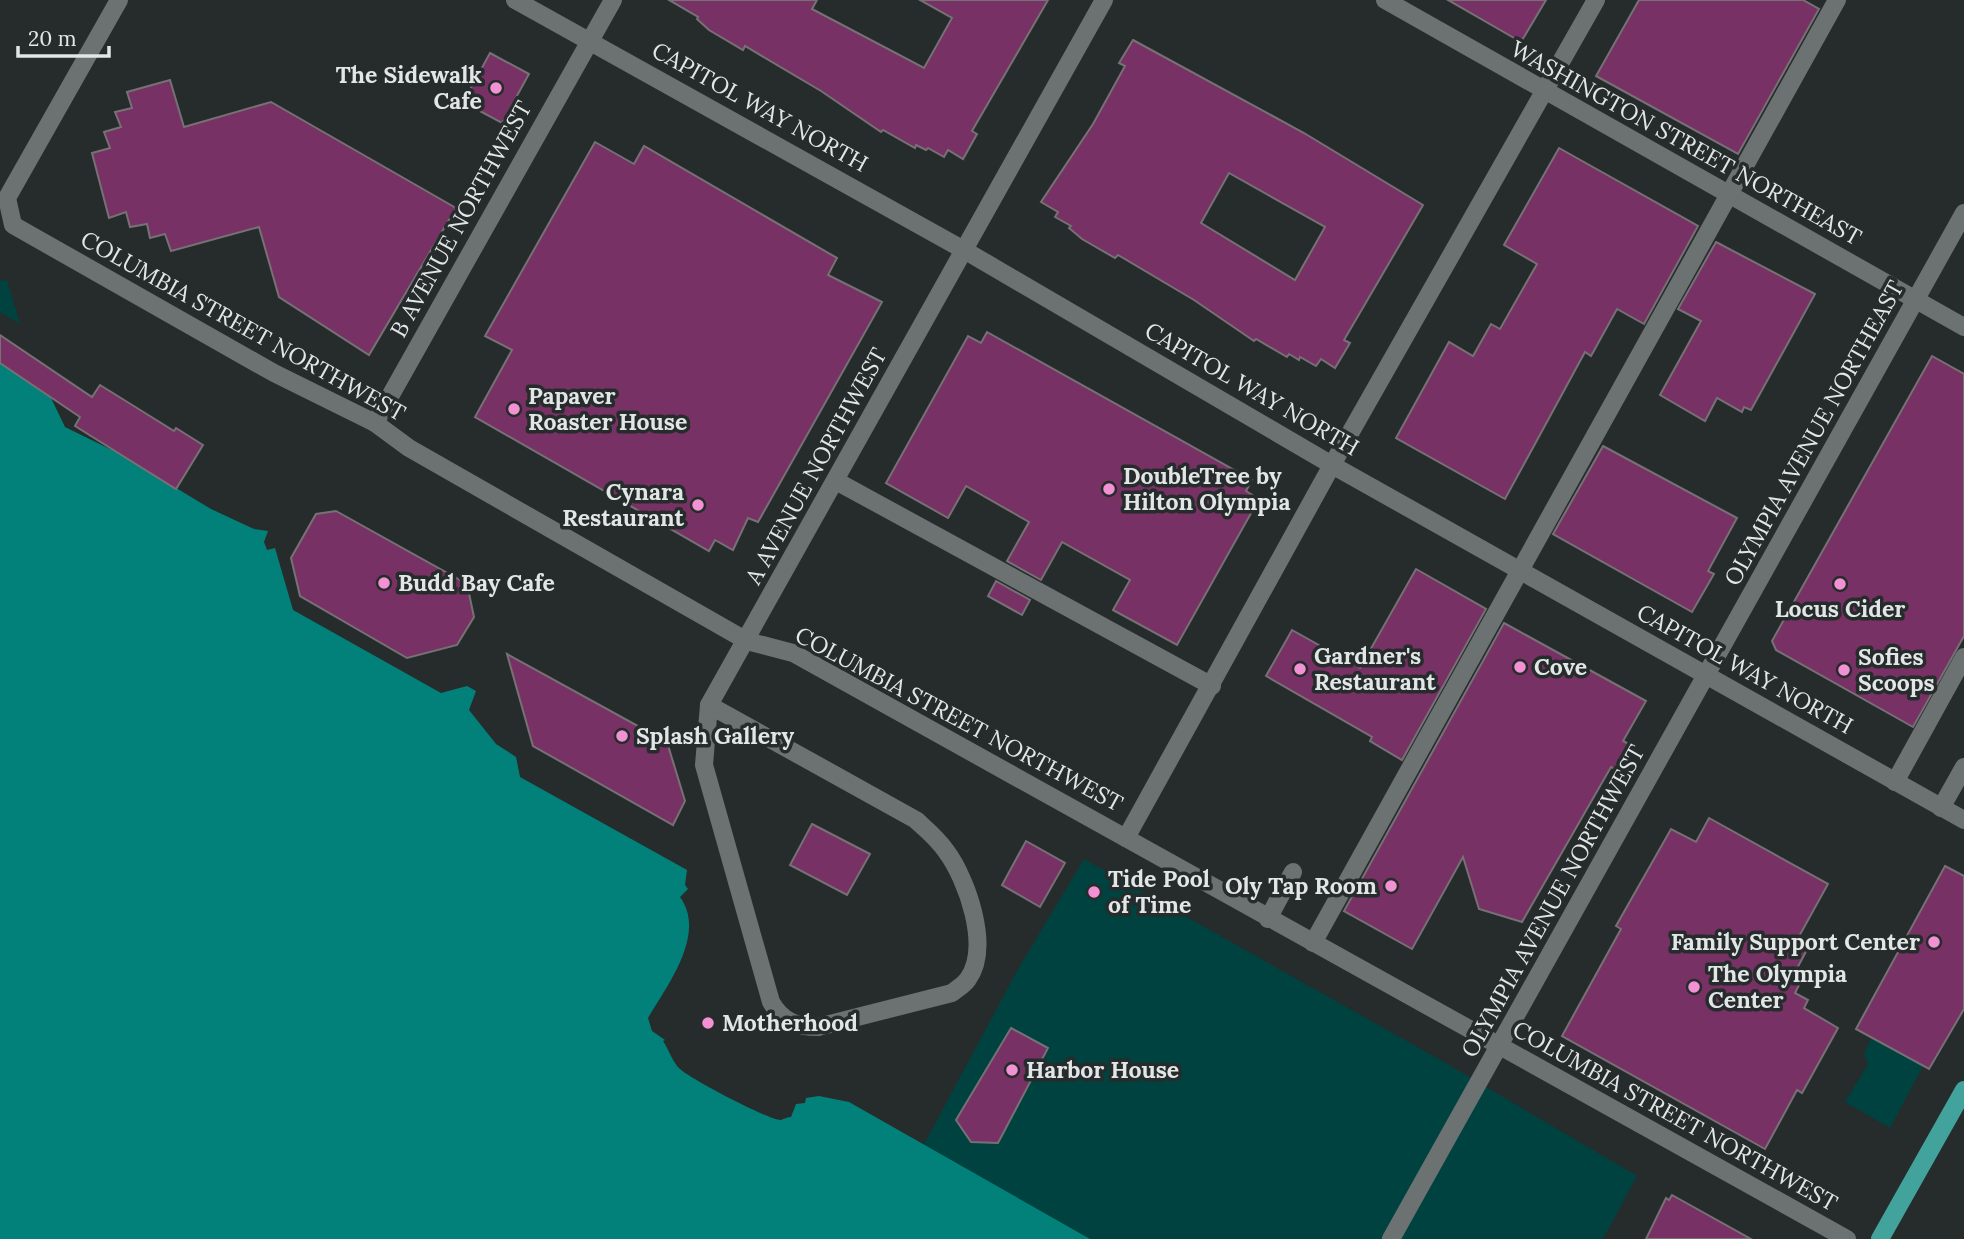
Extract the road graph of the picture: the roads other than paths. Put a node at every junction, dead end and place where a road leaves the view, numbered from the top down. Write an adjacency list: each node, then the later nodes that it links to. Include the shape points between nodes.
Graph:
1 (119, 0): 15 (street, COLUMBIA STREET NORTHWEST, via 7,198 12,223 274,373)
2 (515, 0): 8 (street, CAPITOL WAY NORTH)
3 (613, 0): 8 (street, B AVENUE NORTHWEST)
4 (1104, 0): 12 (street, A AVENUE NORTHWEST)
5 (1385, 0): 9 (street, WASHINGTON STREET NORTHEAST)
6 (1596, 0): 9 (street)
7 (1837, 0): 10 (street)
8 (590, 39): 12 (street, CAPITOL WAY NORTH); 15 (street, B AVENUE NORTHWEST)
9 (1544, 92): 10 (street, WASHINGTON STREET NORTHEAST); 16 (street)
10 (1727, 195): 13 (street, WASHINGTON STREET NORTHEAST); 18 (street)
11 (1963, 218): 13 (street, OLYMPIA AVENUE NORTHEAST)
12 (964, 250): 16 (street, CAPITOL WAY NORTH); 17 (street, A AVENUE NORTHWEST)
13 (1916, 300): 14 (street, WASHINGTON STREET NORTHEAST); 21 (street, OLYMPIA AVENUE NORTHEAST)
14 (1964, 327)
15 (375, 423): 19 (street, COLUMBIA STREET NORTHWEST, via 408,448)
16 (1332, 465): 18 (street, CAPITOL WAY NORTH); 22 (street)
17 (836, 481): 19 (street, A AVENUE NORTHWEST); 22 (street)
18 (1518, 570): 21 (street, CAPITOL WAY NORTH); 31 (street)
19 (747, 641): 23 (street, A AVENUE NORTHWEST); 28 (street, COLUMBIA STREET NORTHWEST, via 793,653)
20 (1964, 657): 25 (street)
21 (1706, 676): 25 (street, CAPITOL WAY NORTH); 32 (street, OLYMPIA AVENUE NORTHWEST)
22 (1212, 686): 28 (street)
23 (709, 705): 23 (street, via 916,820 933,836 960,875 976,925 978,957 969,978 952,993 818,1027 795,1025 777,1013 704,765)
24 (1964, 767): 26 (street)
25 (1895, 782): 26 (street, CAPITOL WAY NORTH)
26 (1941, 808): 27 (street, CAPITOL WAY NORTH)
27 (1964, 820)
28 (1126, 838): 30 (street, COLUMBIA STREET NORTHWEST)
29 (1293, 872): 30 (street)
30 (1268, 919): 31 (street, COLUMBIA STREET NORTHWEST)
31 (1313, 943): 32 (street, COLUMBIA STREET NORTHWEST)
32 (1500, 1046): 34 (street, OLYMPIA AVENUE NORTHWEST); 35 (street, COLUMBIA STREET NORTHWEST)
33 (1964, 1090): 36 (main road)
34 (1391, 1239)
35 (1847, 1239)
36 (1881, 1239)

